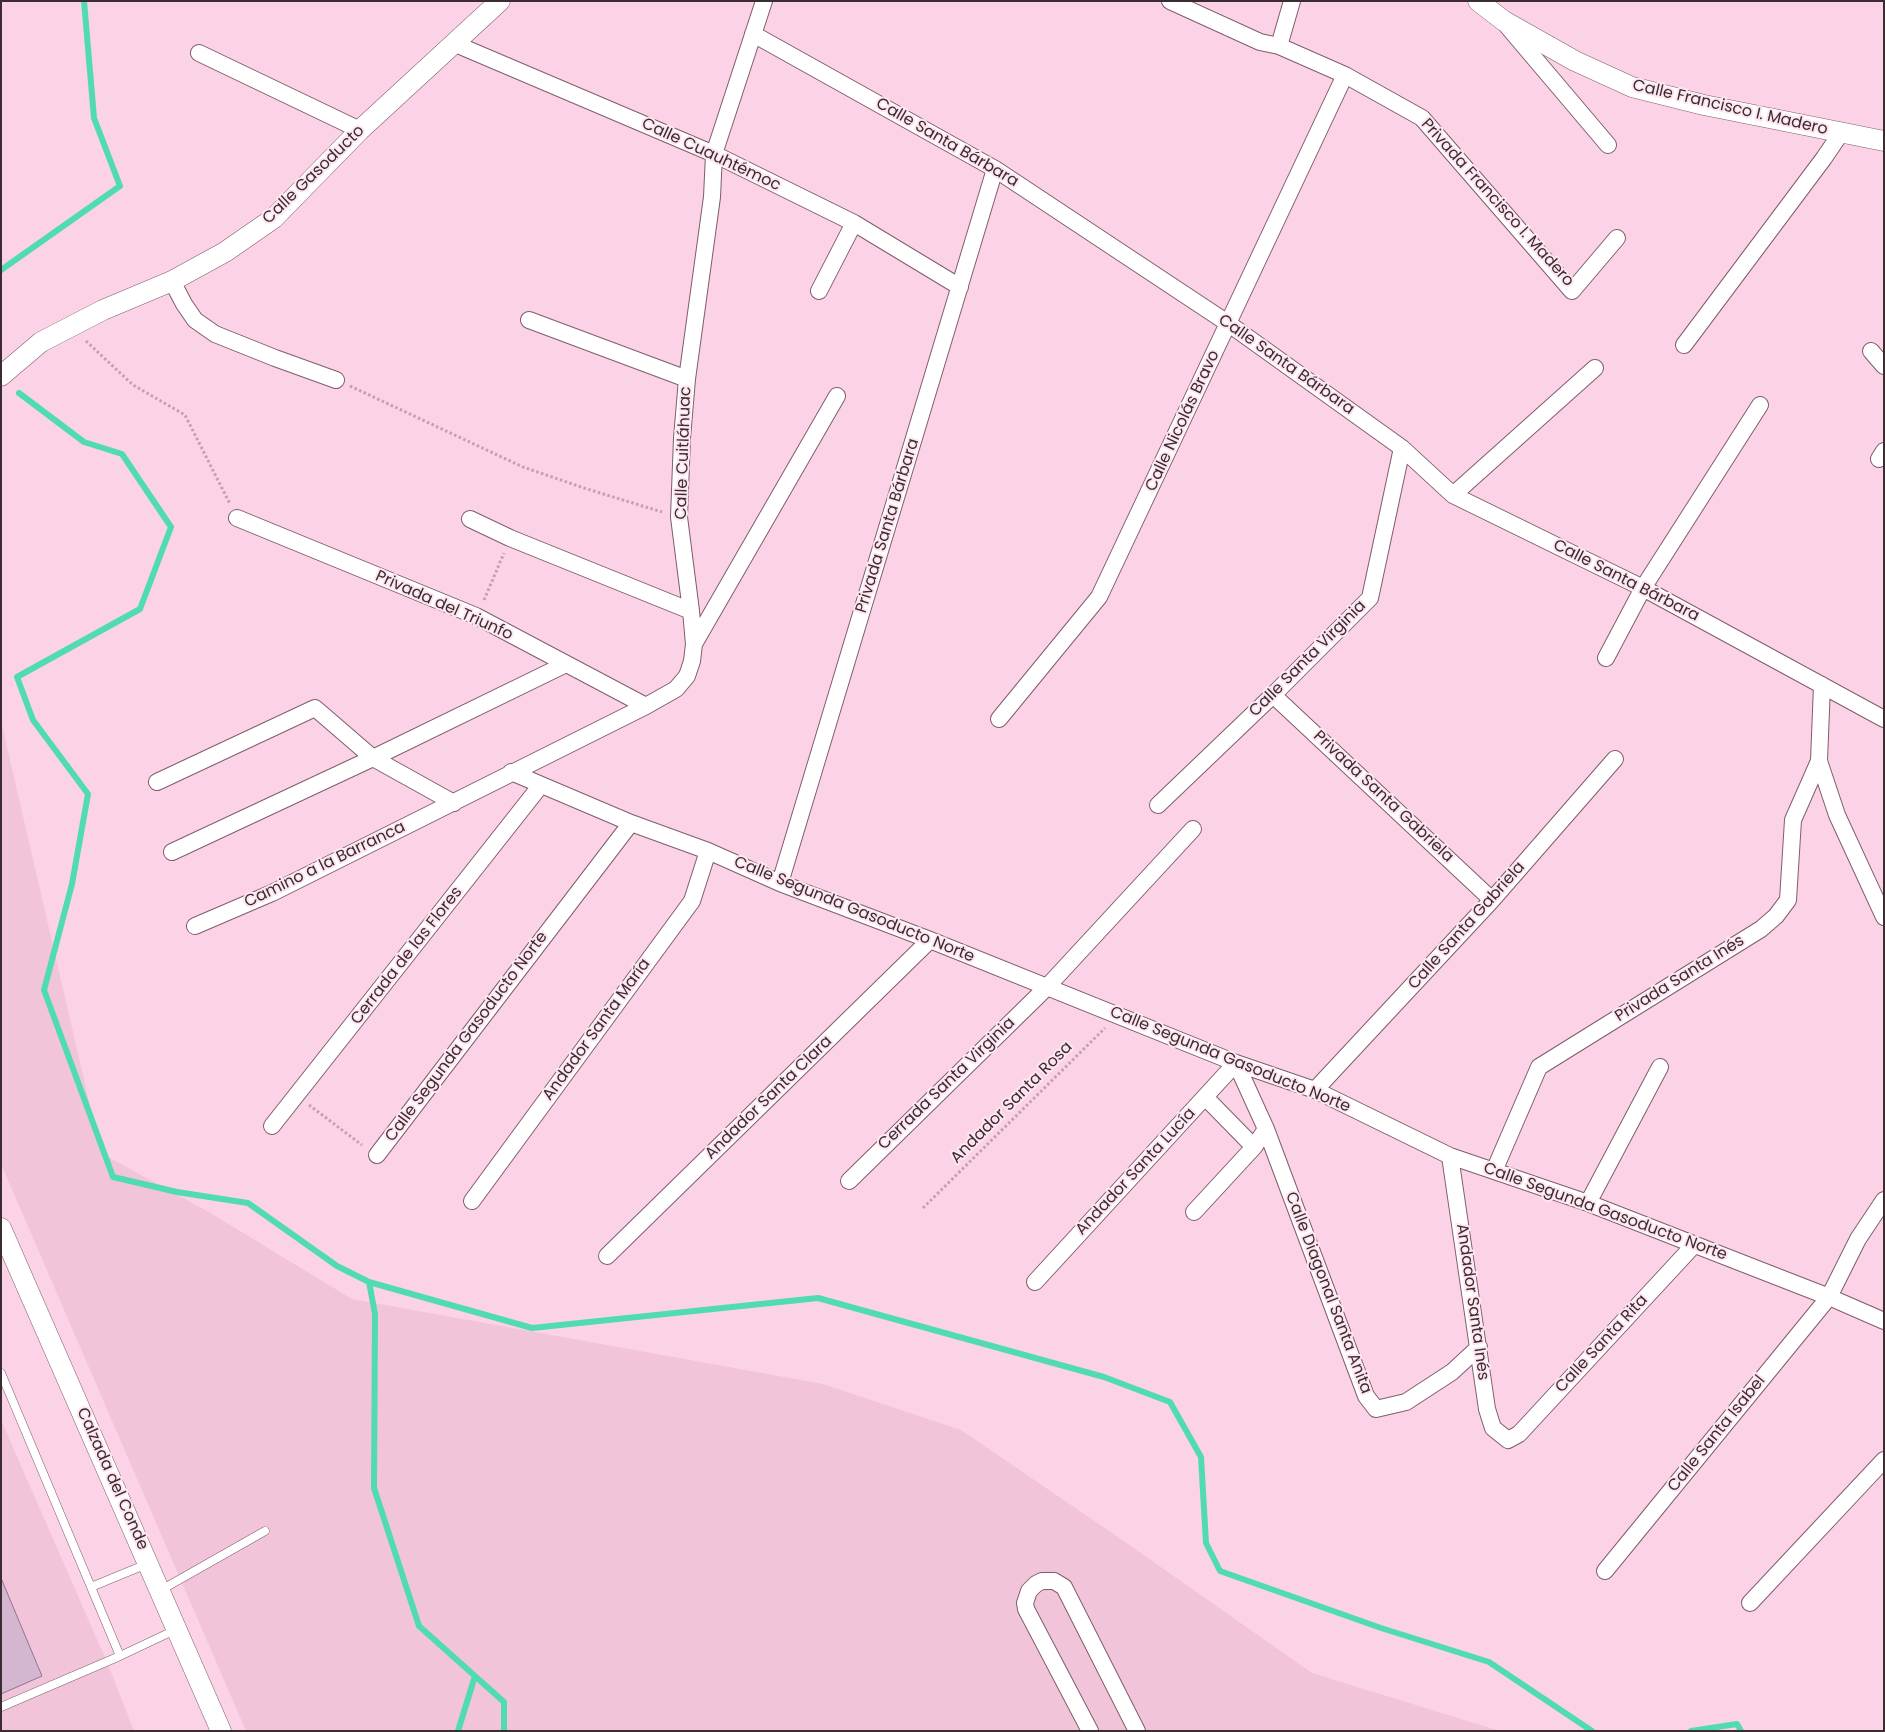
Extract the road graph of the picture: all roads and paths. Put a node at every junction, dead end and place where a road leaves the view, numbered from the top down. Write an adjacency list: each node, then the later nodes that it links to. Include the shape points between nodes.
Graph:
1 (500, 1): 8 (street, Calle Gasoducto)
2 (764, 1): 7 (street, Calle Cuitláhuac)
3 (1170, 1): 9 (street, Privada Francisco I. Madero, via 1260,42)
4 (1292, 1): 9 (street)
5 (1478, 1): 6 (street, Calle Francisco I. Madero)
6 (1504, 21): 13 (street, Calle Francisco I. Madero, via 1575,61 1632,87); 15 (street)
7 (754, 34): 16 (street, Calle Cuitláhuac); 17 (street, Calle Santa Bárbara)
8 (453, 43): 12 (street, Calle Gasoducto); 16 (street, Calle Cuauhtémoc)
9 (1279, 46): 11 (street, Privada Francisco I. Madero)
10 (199, 54): 12 (street)
11 (1344, 75): 19 (street, Privada Francisco I. Madero, via 1422,118 1572,292); 24 (street, Calle Nicolás Bravo)
12 (360, 130): 20 (street, Calle Gasoducto, via 274,218 225,252)
13 (1841, 133): 14 (street, Calle Francisco I. Madero); 26 (street)
14 (1884, 141)
15 (1608, 144)
16 (714, 154): 18 (street, Calle Cuauhtémoc); 31 (street, Calle Cuitláhuac, via 712,197)
17 (995, 169): 21 (street, Privada Santa Bárbara); 24 (street, Calle Santa Bárbara)
18 (854, 223): 21 (street, Calle Cuauhtémoc); 22 (street)
19 (1617, 238)
20 (172, 282): 25 (street, Calle Gasoducto); 32 (street, via 195,320 215,334)
21 (960, 287): 64 (street, Privada Santa Bárbara)
22 (819, 291)
23 (529, 320): 31 (street)
24 (1229, 324): 35 (street, Calle Santa Bárbara); 50 (street, Calle Nicolás Bravo, via 1099,597)
25 (70, 326): 30 (street, Calle Gasoducto, via 41,342); 38 (path, via 132,385 185,415)
26 (1684, 345)
27 (1871, 351): 28 (street)
28 (1884, 366)
29 (1594, 368): 36 (street)
30 (1, 376)
31 (687, 379): 37 (street, Calle Cuitláhuac)
32 (336, 380): 37 (path, via 523,466)
33 (837, 396): 44 (street)
34 (1760, 405): 41 (street)
35 (1402, 448): 36 (street, Calle Santa Bárbara); 48 (street, Calle Santa Virginia, via 1370,598)
36 (1453, 495): 41 (street, Calle Santa Bárbara)
37 (679, 517): 42 (street, Calle Cuitláhuac)
38 (236, 518): 43 (street, Privada del Triunfo)
39 (470, 518): 40 (street)
40 (510, 538): 42 (street); 43 (path)
41 (1643, 588): 45 (street); 47 (street, Calle Santa Bárbara)
42 (692, 611): 44 (street, Calle Cuitláhuac)
43 (476, 616): 46 (street, Privada del Triunfo)
44 (694, 644): 49 (street, Calle Cuitláhuac, via 687,676 676,689)
45 (1606, 658)
46 (566, 664): 49 (street, Privada del Triunfo); 52 (street)
47 (1822, 685): 51 (street, Calle Santa Bárbara); 54 (street)
48 (1273, 695): 59 (street, Calle Santa Virginia); 65 (street, Privada Santa Gabriela)
49 (646, 706): 55 (street, Calle Cuitláhuac)
50 (998, 719)
51 (1884, 719)
52 (373, 758): 56 (street, via 315,708); 58 (street); 63 (street)
53 (1615, 759): 65 (street, Calle Santa Gabriela)
54 (1818, 761): 66 (street, via 1837,815); 81 (street, Privada Santa Inés, via 1793,820 1788,900 1776,916 1761,929 1539,1067)
55 (511, 772): 57 (street, Calle Segunda Gasoducto Norte); 58 (street, Calle Cuitláhuac)
56 (158, 782)
57 (541, 785): 60 (street, Calle Segunda Gasoducto Norte); 74 (street, Cerrada de las Flores)
58 (454, 803): 67 (street, Camino a la Barranca, via 272,893)
59 (1158, 805)
60 (631, 823): 62 (street, Calle Segunda Gasoducto Norte); 79 (street, Calle Segunda Gasoducto Norte)
61 (1193, 829): 69 (street)
62 (708, 851): 64 (street, Calle Segunda Gasoducto Norte); 84 (street, Andador Santa María, via 692,901)
63 (172, 852)
64 (780, 883): 68 (street, Calle Segunda Gasoducto Norte)
65 (1492, 900): 73 (street, Calle Santa Gabriela)
66 (1884, 917)
67 (195, 926)
68 (930, 940): 69 (street, Calle Segunda Gasoducto Norte); 90 (street, Andador Santa Clara)
69 (1046, 988): 70 (street, Calle Segunda Gasoducto Norte); 82 (street, Cerrada Santa Virginia)
70 (1118, 1015): 71 (street, Calle Segunda Gasoducto Norte); 86 (path, Andador Santa Rosa)
71 (1236, 1063): 73 (street, Calle Segunda Gasoducto Norte); 75 (street, Andador Santa Lucía); 77 (street, Calle Diagonal Santa Anita)
72 (1660, 1067): 85 (street)
73 (1315, 1090): 80 (street, Calle Segunda Gasoducto Norte)
74 (297, 1096): 76 (street, Cerrada de las Flores); 79 (path)
75 (1205, 1097): 78 (street); 91 (street, Andador Santa Lucía)
76 (272, 1126)
77 (1266, 1129): 78 (street); 94 (street, Calle Diagonal Santa Anita, via 1366,1396 1376,1409 1406,1402 1452,1372)
78 (1254, 1147): 87 (street)
79 (377, 1155)
80 (1450, 1156): 81 (street, Calle Segunda Gasoducto Norte); 94 (street, Andador Santa Inés)
81 (1494, 1171): 85 (street, Calle Segunda Gasoducto Norte)
82 (849, 1181)
83 (1884, 1200): 92 (street, Calle Santa Isabel, via 1858,1239)
84 (472, 1201)
85 (1588, 1203): 89 (street, Calle Segunda Gasoducto Norte)
86 (923, 1208)
87 (1194, 1212)
88 (1, 1228): 99 (street, Calzada del Conde)
89 (1694, 1245): 92 (street, Calle Segunda Gasoducto Norte); 96 (street, Calle Santa Rita, via 1519,1434)
90 (607, 1256)
91 (1035, 1282)
92 (1829, 1297): 93 (street, Calle Segunda Gasoducto Norte); 100 (street, Calle Santa Isabel)
93 (1884, 1321)
94 (1479, 1347): 96 (street, Andador Santa Inés, via 1487,1409 1493,1428)
95 (1, 1373): 101 (lane)
96 (1508, 1440)
97 (1884, 1460): 103 (street)
98 (265, 1531): 102 (lane)
99 (149, 1564): 101 (lane); 102 (street, Calzada del Conde)
100 (1605, 1571)
101 (91, 1587): 105 (lane)
102 (161, 1590): 104 (street, Calzada del Conde)
103 (1750, 1603)
104 (178, 1628): 105 (lane); 107 (street, Calzada del Conde)
105 (120, 1656): 106 (lane)
106 (1, 1707)
107 (221, 1731)
108 (1090, 1731): 109 (street, via 1026,1609 1029,1591 1036,1584 1048,1580 1064,1587)
109 (1137, 1731)

